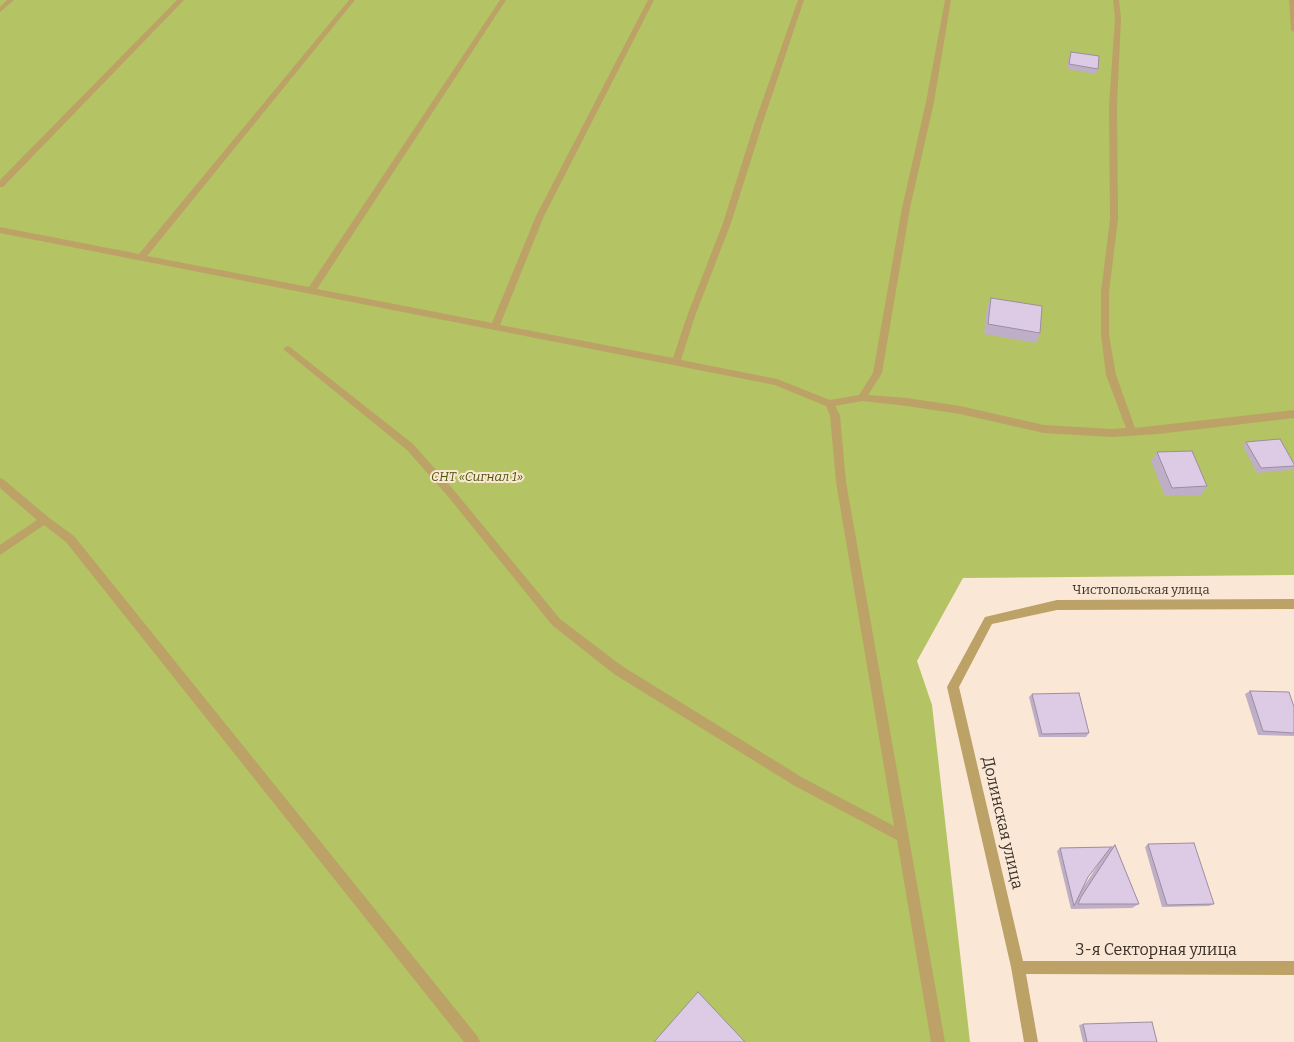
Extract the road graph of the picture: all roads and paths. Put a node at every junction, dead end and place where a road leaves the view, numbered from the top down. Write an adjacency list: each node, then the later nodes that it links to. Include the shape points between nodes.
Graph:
1 (11, 0): 10 (street)
2 (181, 0): 12 (street)
3 (352, 0): 14 (street)
4 (503, 0): 15 (street)
5 (651, 0): 16 (street, via 540,216)
6 (800, 0): 18 (street, via 727,223)
7 (948, 0): 19 (street, via 930,102 906,208 877,373)
8 (1116, 0): 22 (street, via 1118,18 1112,106 1114,219 1105,292 1105,335 1112,375)
9 (1293, 5): 11 (street)
10 (0, 10)
11 (1294, 30)
12 (0, 185)
13 (0, 230): 14 (street)
14 (141, 258): 15 (street)
15 (311, 291): 16 (street)
16 (495, 327): 18 (street)
17 (287, 349): 28 (street, via 410,447 556,622 618,670 799,782)
18 (676, 363): 20 (street, via 777,382)
19 (862, 398): 20 (street); 22 (street, via 960,410 1044,429)
20 (829, 404): 28 (street, via 835,415 841,482)
21 (1294, 414): 22 (street)
22 (1132, 432)
23 (0, 482): 24 (street)
24 (44, 520): 25 (street); 31 (street, via 70,539)
25 (0, 551)
26 (1294, 604): 27 (street, Чистопольская улица, via 1057,605)
27 (989, 620): 29 (street, Долинская улица, via 953,687)
28 (902, 836): 32 (street)
29 (1018, 967): 30 (street, 3-я Секторная улица); 33 (street, Долинская улица)
30 (1294, 968)
31 (473, 1042)
32 (938, 1042)
33 (1032, 1042)

